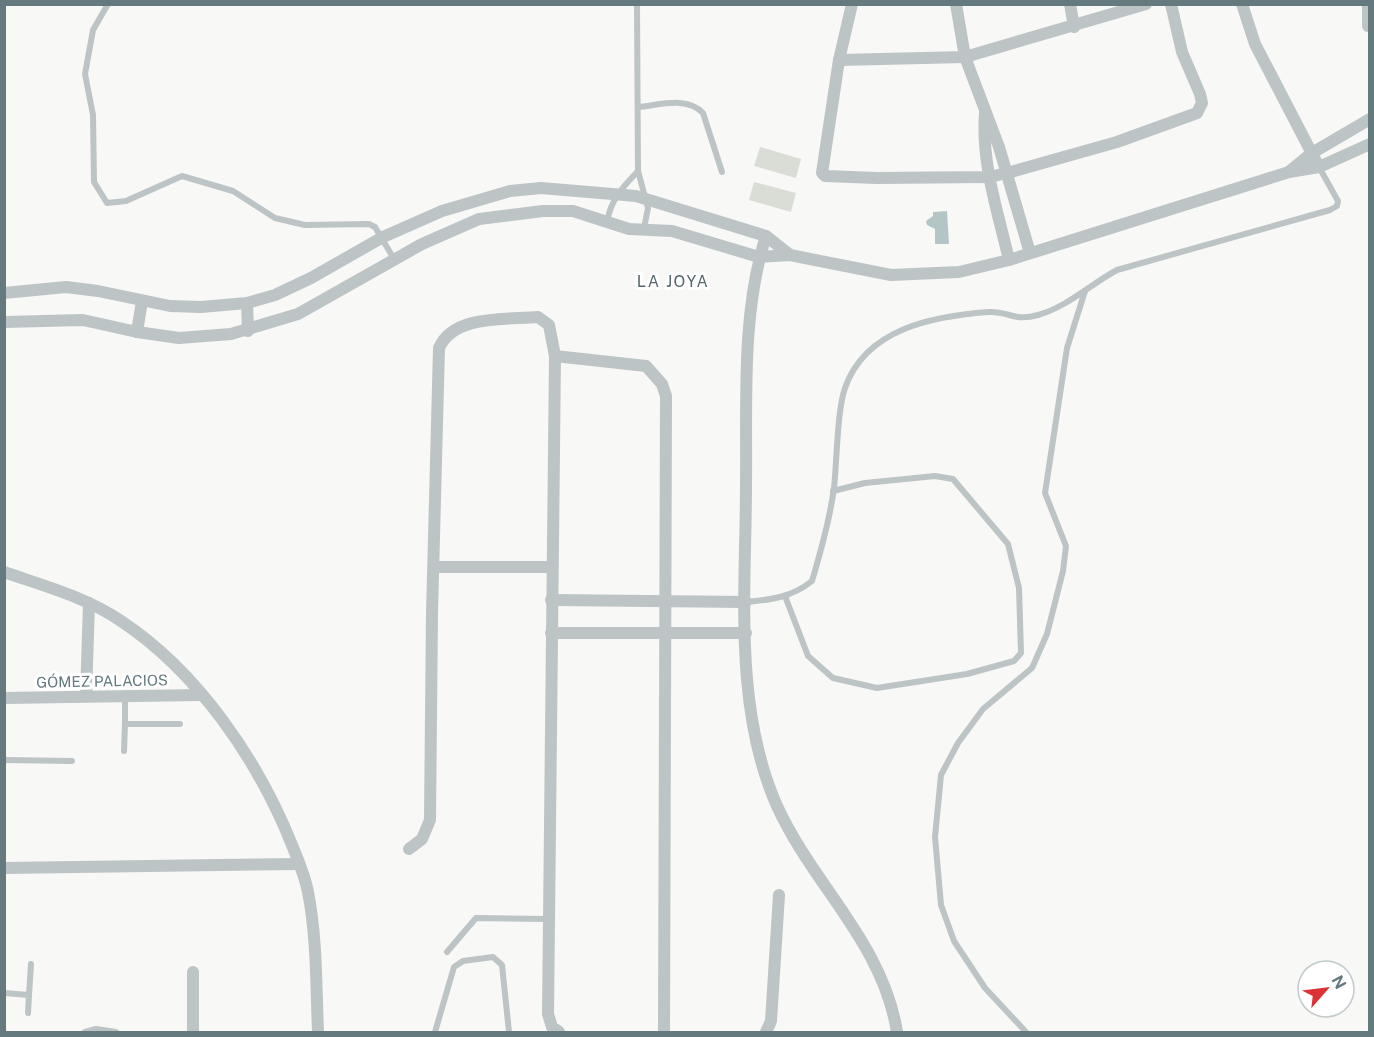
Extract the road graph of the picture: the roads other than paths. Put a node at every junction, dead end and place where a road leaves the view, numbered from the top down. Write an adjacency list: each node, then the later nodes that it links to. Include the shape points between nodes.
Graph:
1 (108, 4): 32 (lane, via 93,30 85,74 93,115 94,182 107,203 126,201 182,176 233,191 275,218 304,225 369,224)
2 (637, 4): 14 (lane)
3 (852, 4): 13 (street)
4 (956, 4): 12 (street)
5 (1070, 4): 11 (street)
6 (1146, 4): 11 (street)
7 (1172, 4): 23 (street, via 1182,52 1200,94 1202,103 1197,113 1117,142)
8 (1242, 4): 18 (street, via 1255,44)
9 (1368, 4): 10 (street)
10 (1368, 26)
11 (1074, 27): 12 (street)
12 (965, 57): 13 (street); 15 (street)
13 (839, 60): 24 (street, via 824,175)
14 (638, 107): 20 (lane); 21 (lane, via 682,102 697,107 703,113)
15 (985, 113): 23 (street); 24 (street, via 983,131)
16 (1369, 121): 18 (street)
17 (1370, 144): 19 (street)
18 (1311, 153): 19 (street); 22 (street)
19 (1319, 168): 22 (street); 38 (lane, via 1338,201 1330,210 1117,270)
20 (638, 171): 25 (lane); 26 (lane)
21 (722, 172)
22 (1290, 172): 33 (street)
23 (1007, 173): 24 (street); 27 (street)
24 (989, 177): 28 (street)
25 (617, 193): 26 (street); 29 (lane); 32 (street, via 541,188 510,191 442,211)
26 (647, 199): 30 (lane); 31 (street)
27 (1017, 206): 28 (street); 33 (street)
28 (998, 210): 37 (street)
29 (607, 222): 30 (street, via 629,229); 36 (street, via 573,211 513,213 479,219)
30 (644, 228): 35 (street, via 672,231)
31 (766, 236): 34 (street); 35 (street)
32 (383, 237): 36 (lane); 41 (street, via 302,282)
33 (1030, 253): 37 (street)
34 (790, 255): 35 (street); 37 (street, via 891,275 959,272)
35 (759, 257): 53 (street, via 749,337)
36 (394, 259): 43 (street, via 298,314)
37 (1009, 260)
38 (1085, 290): 46 (lane, via 1040,315 1017,319 991,312 912,324 870,348 855,365 844,390); 88 (lane, via 1067,348 1045,493 1066,546 1064,571 1047,633 1032,668 983,709 947,764 941,775 935,837 941,905 954,941 986,988)
39 (4, 293): 40 (street, via 74,287)
40 (142, 301): 41 (street, via 201,307); 44 (street)
41 (247, 303): 43 (street)
42 (4, 322): 44 (street, via 83,320)
43 (248, 331): 44 (street, via 179,338)
44 (137, 333)
45 (555, 356): 47 (street, via 549,325 538,317 469,323 443,340 437,374); 48 (street); 52 (street, via 638,363 646,366 662,384 666,396)
46 (833, 491): 50 (lane, via 812,581); 50 (lane, via 865,483 935,476 952,479 1008,544 1019,588 1021,653 1014,661 967,674 877,688 833,678 808,657)
47 (434, 567): 48 (street); 67 (street, via 430,820 422,839)
48 (551, 567): 51 (street)
49 (4, 572): 54 (street)
50 (785, 596): 53 (lane)
51 (551, 600): 52 (street); 56 (street)
52 (665, 602): 53 (street); 55 (street)
53 (746, 602): 57 (street)
54 (89, 603): 58 (street, via 150,642); 59 (street)
55 (665, 631): 56 (street); 57 (street); 85 (street)
56 (551, 633): 71 (street)
57 (746, 633): 87 (street, via 753,727 776,804 790,832 867,948 882,979)
58 (201, 695): 60 (street, GÓMEZ PALACIOS); 68 (street, via 258,775 281,817)
59 (86, 696): 60 (street, GÓMEZ PALACIOS); 61 (street, GÓMEZ PALACIOS)
60 (125, 696): 62 (lane)
61 (4, 698)
62 (124, 724): 63 (lane); 64 (lane)
63 (180, 724)
64 (124, 751)
65 (4, 760): 66 (lane)
66 (72, 760)
67 (409, 849)
68 (299, 864): 69 (street); 82 (street, via 308,891 313,931)
69 (4, 868)
70 (779, 895): 86 (street, via 771,1021)
71 (548, 919): 72 (lane, via 476,918); 78 (street, via 548,1014)
72 (447, 952)
73 (31, 964): 76 (lane)
74 (193, 972): 81 (street)
75 (4, 993): 76 (lane)
76 (29, 995): 77 (lane)
77 (28, 1013)
78 (553, 1031)
79 (85, 1032): 80 (lane)
80 (116, 1032)
81 (193, 1032)
82 (318, 1032)
83 (435, 1032): 84 (lane, via 454,967 463,961 493,957 502,965)
84 (509, 1032)
85 (664, 1032)
86 (766, 1032)
87 (897, 1032)
88 (1026, 1032)

